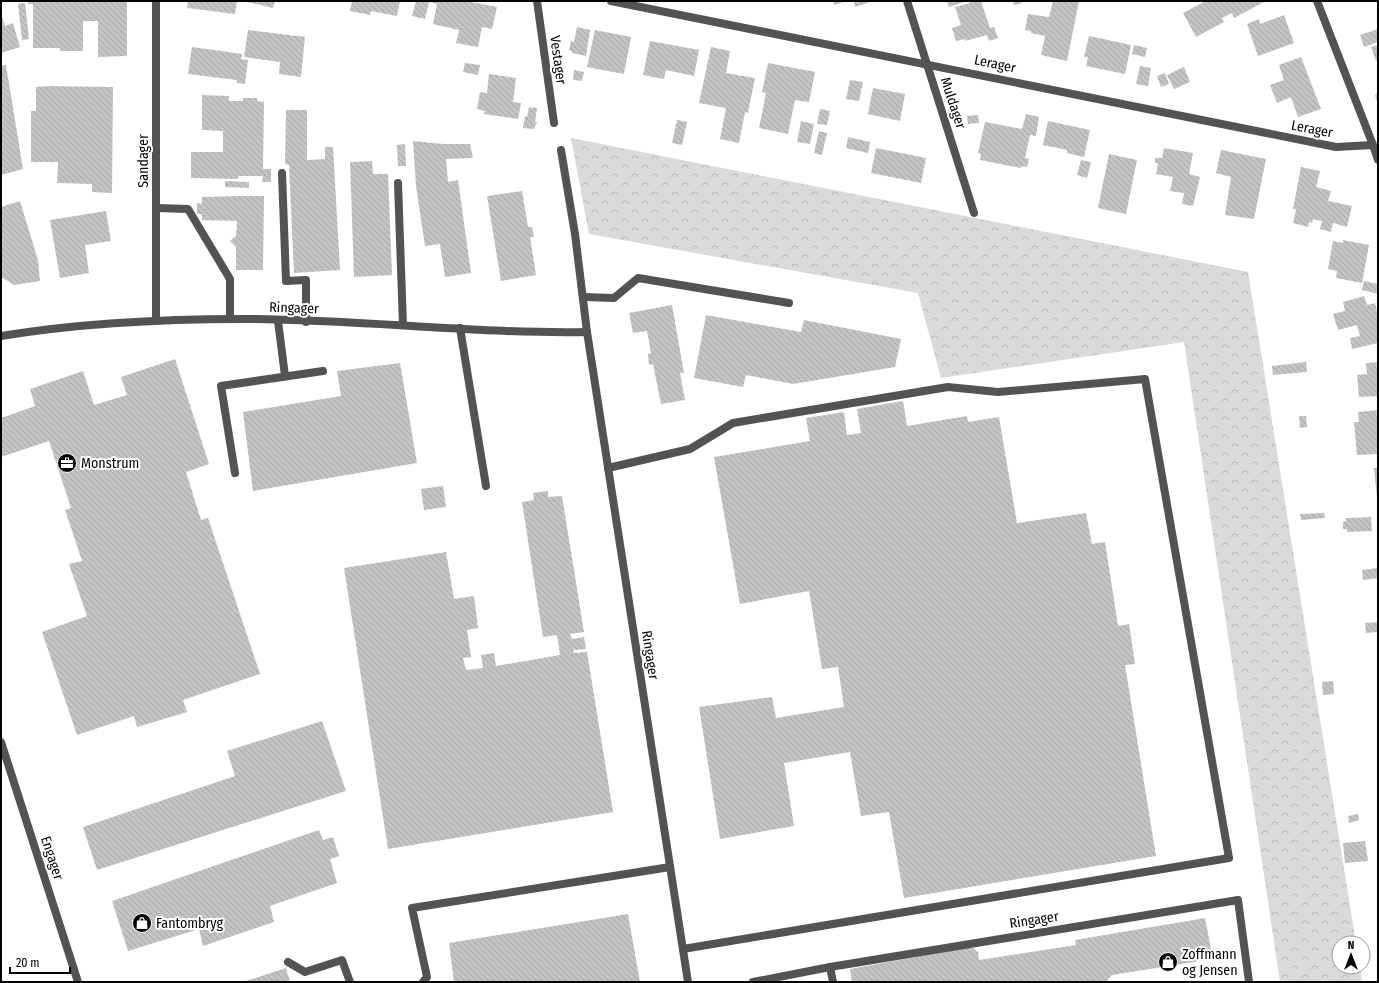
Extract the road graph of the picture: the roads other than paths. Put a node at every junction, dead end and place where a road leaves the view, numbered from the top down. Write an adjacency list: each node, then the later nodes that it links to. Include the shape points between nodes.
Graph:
1 (156, 1): 13 (street, Sandager)
2 (537, 1): 7 (street, Vestager)
3 (611, 1): 6 (street, Lerager)
4 (907, 1): 6 (street, Muldager)
5 (1317, 1): 8 (street)
6 (926, 64): 8 (street, Lerager, via 1336,147); 14 (street, Muldager)
7 (554, 123)
8 (1374, 145): 10 (street)
9 (561, 150): 15 (street, Ringager)
10 (1378, 160)
11 (282, 173): 20 (street, via 286,280 306,280)
12 (398, 183): 21 (street)
13 (156, 208): 17 (street, Sandager); 18 (street, via 188,209 230,279)
14 (974, 213)
15 (584, 297): 16 (street, via 614,298 638,278); 23 (street, Ringager)
16 (789, 302)
17 (156, 320): 18 (street, Ringager); 24 (street, Ringager, via 56,327)
18 (230, 320): 19 (street, Ringager)
19 (278, 321): 20 (street, Ringager); 26 (street)
20 (306, 322): 21 (street, Ringager)
21 (403, 326): 22 (street, Ringager)
22 (460, 328): 23 (street, Ringager); 29 (street)
23 (587, 332): 27 (street, Ringager)
24 (1, 336)
25 (323, 371): 26 (street)
26 (284, 376): 28 (street, via 221,386)
27 (608, 468): 31 (street, Ringager); 32 (street, via 690,449 733,423 948,387 998,392 1145,379 1229,858)
28 (235, 473)
29 (486, 486)
30 (1, 742): 35 (street, Engager)
31 (670, 867): 32 (street, Ringager); 37 (street, via 412,908 427,977)
32 (683, 949): 38 (street, Ringager)
33 (288, 962): 36 (street, via 305,972 342,960)
34 (830, 967): 39 (street, Ringager); 40 (street); 41 (street, Ringager, via 1238,900)
35 (78, 982)
36 (350, 982)
37 (423, 982)
38 (688, 982)
39 (753, 982)
40 (833, 982)
41 (1249, 982)

